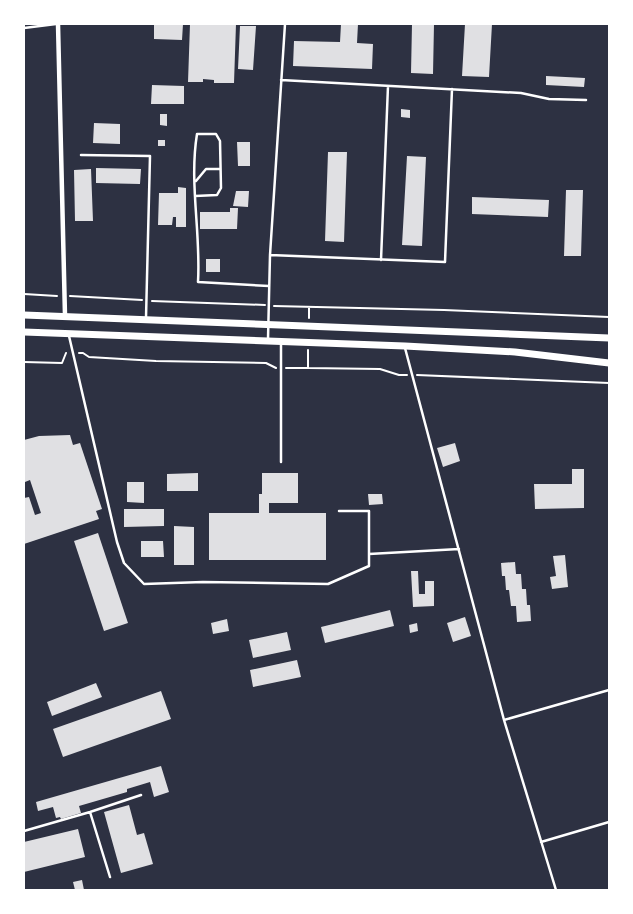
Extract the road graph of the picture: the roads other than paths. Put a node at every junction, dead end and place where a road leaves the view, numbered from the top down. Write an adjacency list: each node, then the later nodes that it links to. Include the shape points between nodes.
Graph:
1 (57, 24): 3 (lane); 16 (street)
2 (285, 24): 4 (lane)
3 (24, 28)
4 (281, 80): 5 (lane); 12 (lane)
5 (388, 86): 6 (lane); 13 (lane)
6 (452, 89): 7 (lane); 13 (lane, via 446,262)
7 (586, 100)
8 (81, 155): 17 (lane, via 150,156)
9 (220, 169): 10 (lane, via 206,169); 10 (lane, via 220,141 216,134 197,134); 11 (lane, via 221,188 216,195)
10 (195, 182): 11 (lane)
11 (195, 196): 14 (lane, via 198,282)
12 (270, 255): 13 (lane); 14 (lane)
13 (381, 260)
14 (269, 286): 18 (lane)
15 (24, 315): 16 (main road)
16 (65, 316): 17 (main road)
17 (146, 320): 18 (main road)
18 (268, 325): 21 (main road); 22 (lane)
19 (24, 332): 20 (main road)
20 (68, 333): 22 (main road); 29 (lane, via 117,542 124,563 144,584 328,584 369,566)
21 (609, 338)
22 (268, 340): 23 (main road)
23 (282, 341): 24 (main road); 26 (lane)
24 (405, 346): 25 (main road, via 515,352); 28 (lane)
25 (609, 363)
26 (281, 462)
27 (339, 511): 29 (lane, via 369,511)
28 (459, 549): 29 (lane); 31 (lane)
29 (369, 554)
30 (609, 690): 31 (lane)
31 (504, 720): 36 (lane)
32 (141, 795): 33 (lane)
33 (90, 812): 35 (lane); 37 (lane)
34 (609, 822): 36 (lane)
35 (24, 831)
36 (542, 842): 38 (lane)
37 (110, 877)
38 (556, 890)

